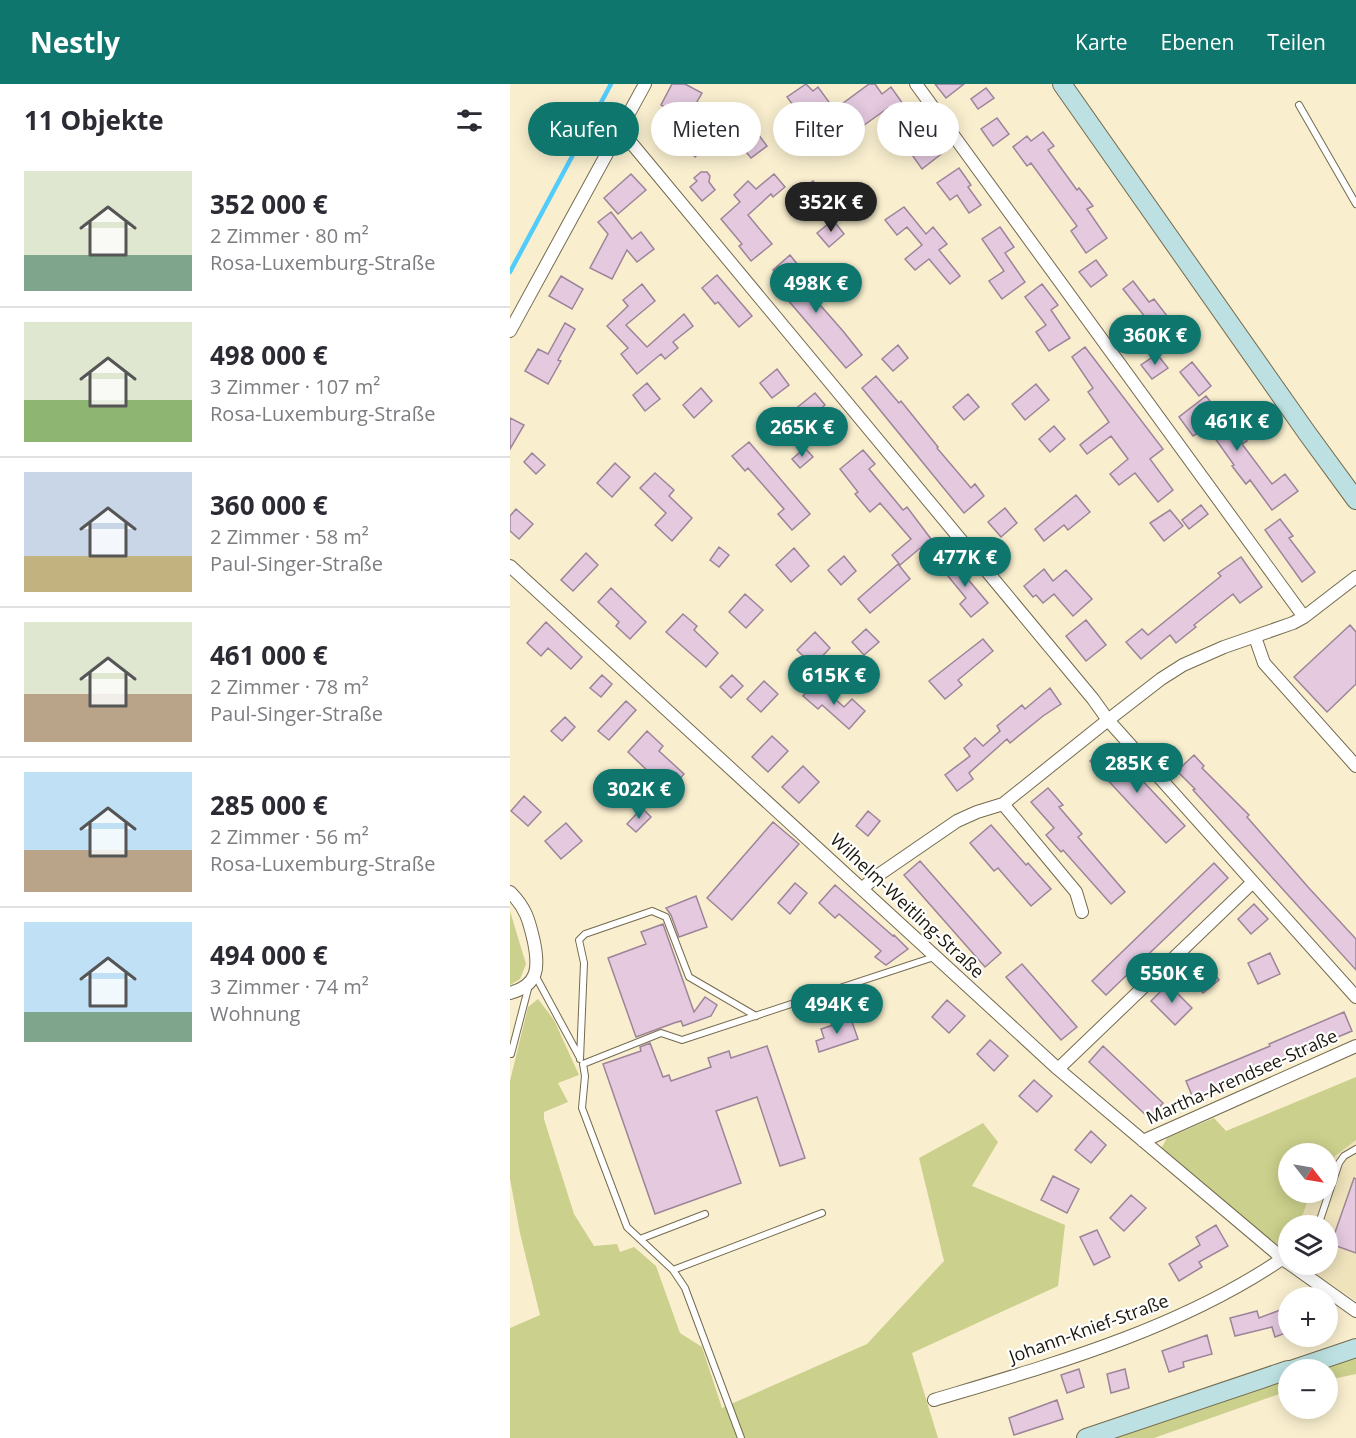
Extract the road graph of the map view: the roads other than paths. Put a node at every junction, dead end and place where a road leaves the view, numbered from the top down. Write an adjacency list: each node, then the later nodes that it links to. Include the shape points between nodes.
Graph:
1 (645, 84): 4 (street)
2 (916, 84): 13 (street)
3 (1062, 84): 10 (main road)
4 (635, 102)
5 (1299, 105): 8 (lane)
6 (639, 152): 15 (street)
7 (605, 156): 9 (street)
8 (1356, 204)
9 (510, 331)
10 (1356, 500)
11 (510, 566): 19 (street, Wilhelm-Weitling-Straße)
12 (1356, 577): 13 (street)
13 (1304, 617): 14 (street)
14 (1255, 637): 15 (street, via 1183,664); 16 (street, via 1264,663)
15 (1108, 720): 17 (street); 18 (street)
16 (1356, 766)
17 (1003, 804): 19 (street, via 957,821); 21 (street, via 1076,892)
18 (1253, 882): 25 (street); 30 (street)
19 (862, 889): 22 (street, Wilhelm-Weitling-Straße)
20 (510, 892): 23 (street, via 529,915 538,964)
21 (1082, 912)
22 (935, 956): 26 (lane); 30 (street, Wilhelm-Weitling-Straße)
23 (532, 980): 24 (street, via 523,989); 28 (lane); 29 (lane)
24 (510, 993)
25 (1356, 997)
26 (756, 1016): 29 (lane, via 682,1040 661,1033); 29 (lane, via 688,977 666,917 652,911 585,934 579,940 584,963)
27 (1356, 1046): 31 (street, Martha-Arendsee-Straße)
28 (511, 1054)
29 (582, 1061): 36 (lane, via 582,1108 627,1227)
30 (1058, 1070): 31 (street, Wilhelm-Weitling-Straße)
31 (1143, 1141): 37 (street, Wilhelm-Weitling-Straße)
32 (1356, 1149): 35 (lane, via 1339,1163)
33 (822, 1213): 39 (lane)
34 (705, 1214): 36 (lane)
35 (1322, 1215)
36 (640, 1239): 39 (lane)
37 (1278, 1254)
38 (1278, 1265): 45 (street, Johann-Knief-Straße, via 1164,1324)
39 (673, 1270): 46 (lane, via 685,1288)
40 (1305, 1275): 41 (street, Wilhelm-Weitling-Straße)
41 (1356, 1311)
42 (1356, 1348): 43 (main road)
43 (1323, 1359)
44 (1278, 1374): 47 (main road)
45 (934, 1400)
46 (741, 1438)
47 (1086, 1438)

